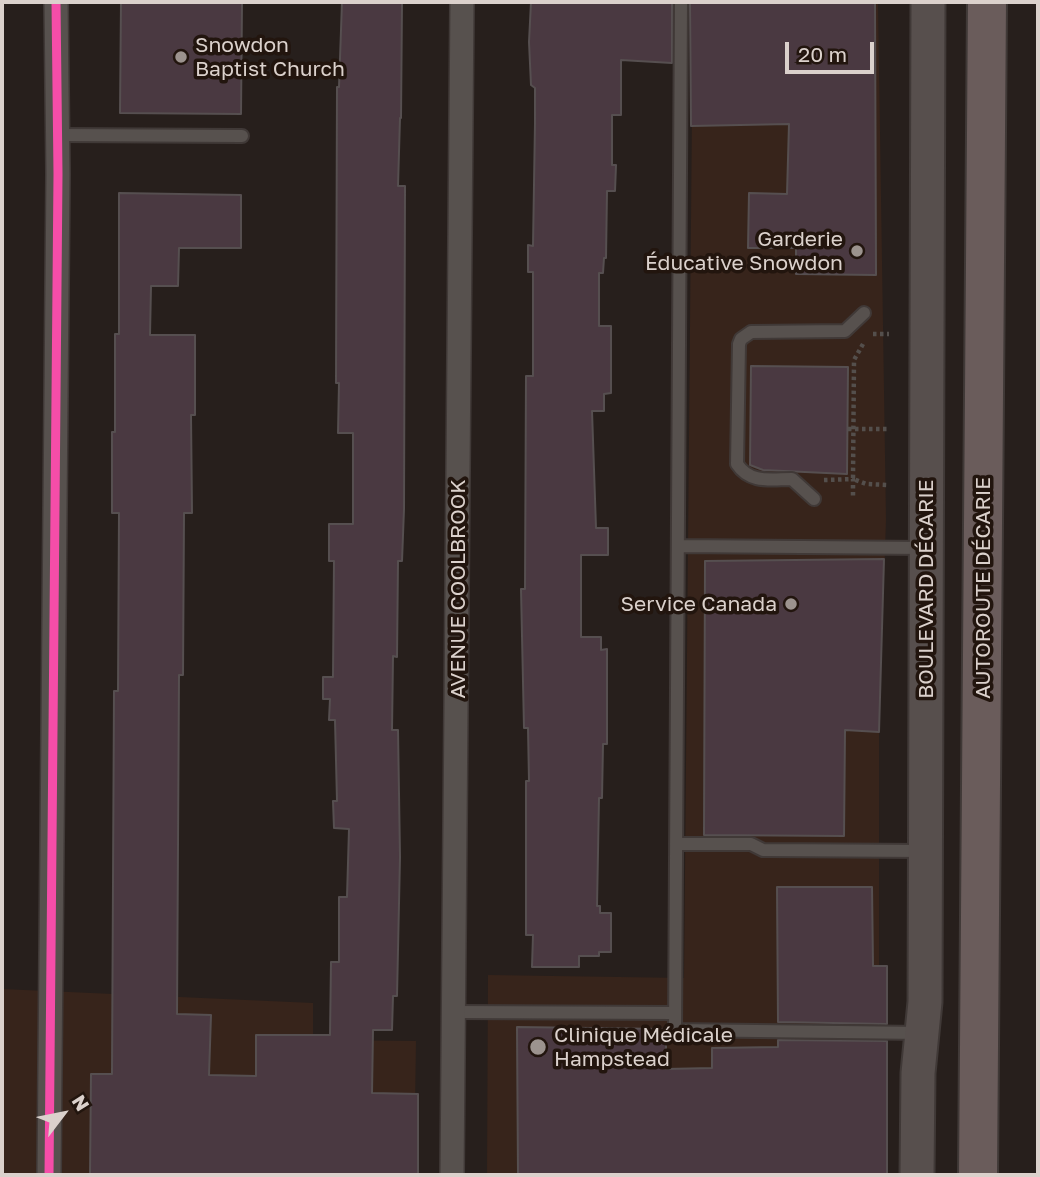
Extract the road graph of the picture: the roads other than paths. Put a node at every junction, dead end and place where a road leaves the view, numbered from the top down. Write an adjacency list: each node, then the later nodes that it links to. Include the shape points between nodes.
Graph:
1 (56, 2): 6 (street)
2 (462, 2): 14 (street, AVENUE COOLBROOK)
3 (681, 2): 10 (lane)
4 (928, 2): 11 (main road, BOULEVARD DÉCARIE)
5 (988, 2): 20 (highway, AUTOROUTE DÉCARIE)
6 (58, 135): 7 (lane); 17 (street)
7 (242, 136)
8 (864, 313): 9 (lane, via 845,331 751,332 739,344 737,464 755,479 792,479)
9 (814, 499)
10 (678, 546): 11 (lane); 12 (lane)
11 (926, 548): 13 (main road, BOULEVARD DÉCARIE)
12 (676, 844): 13 (lane, via 751,844 764,850); 15 (lane)
13 (926, 851): 16 (main road, BOULEVARD DÉCARIE)
14 (455, 1012): 15 (lane); 18 (street, AVENUE COOLBROOK)
15 (674, 1013): 16 (lane, via 675,1030)
16 (922, 1033): 19 (main road, BOULEVARD DÉCARIE)
17 (49, 1175)
18 (453, 1175)
19 (918, 1175)
20 (978, 1175)

